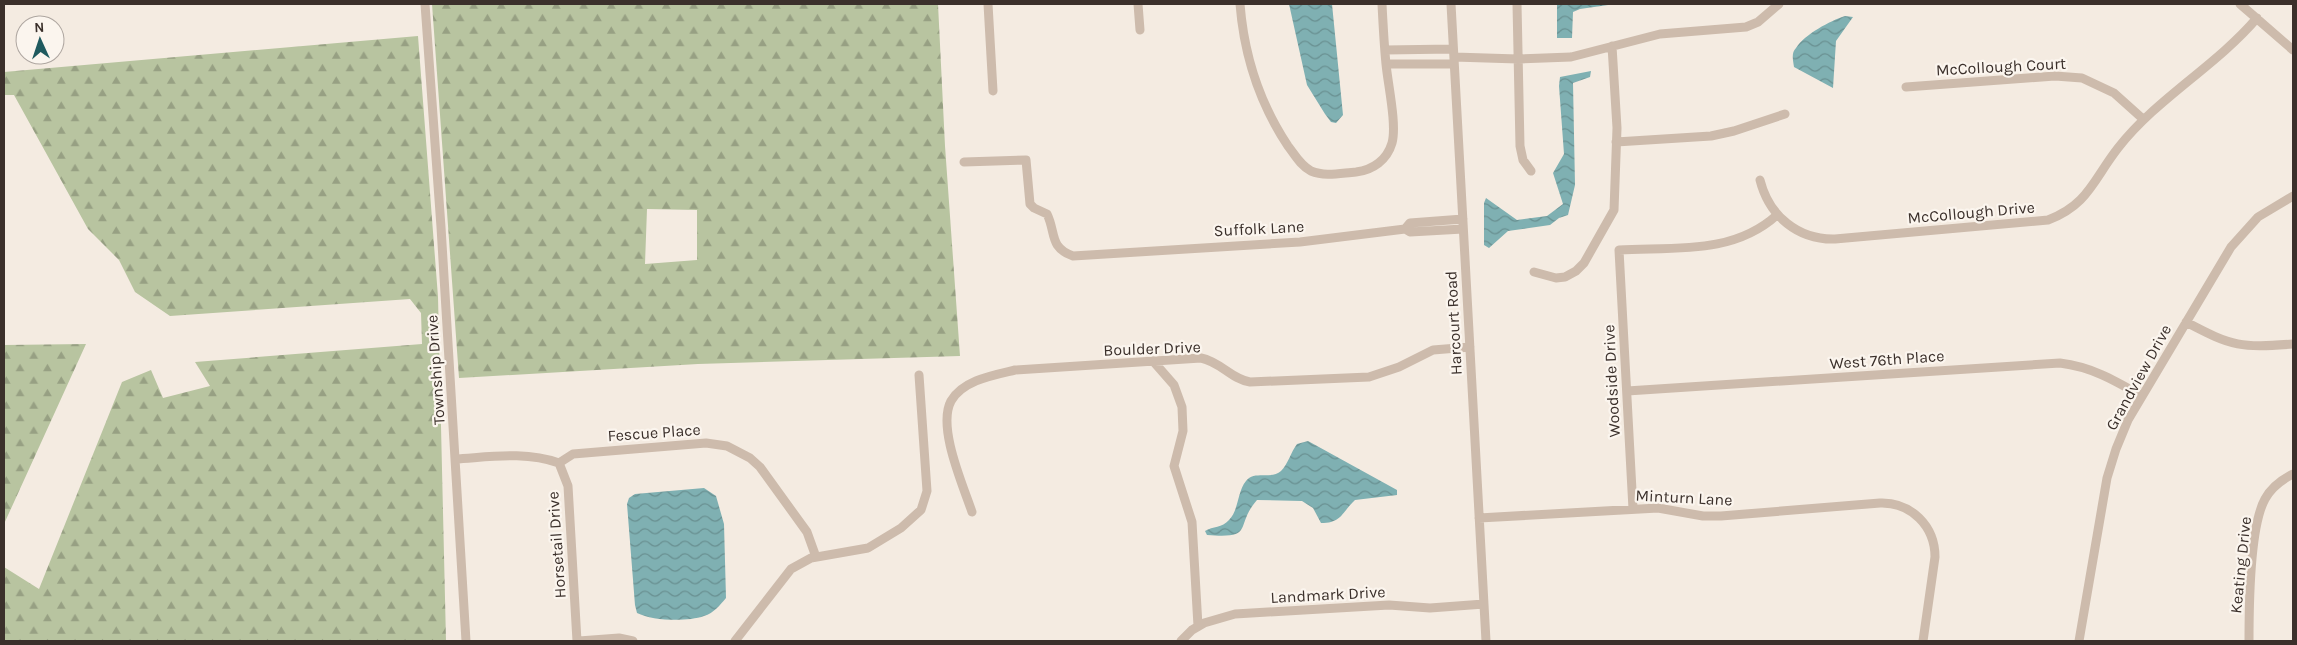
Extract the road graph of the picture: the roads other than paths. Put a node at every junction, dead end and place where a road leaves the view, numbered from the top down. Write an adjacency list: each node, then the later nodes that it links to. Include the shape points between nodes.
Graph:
1 (425, 4): 39 (street, Township Drive)
2 (988, 4): 19 (street)
3 (1138, 4): 11 (street)
4 (1240, 4): 17 (street, via 1259,92 1272,121 1299,161 1311,171 1322,174 1359,171 1371,168 1388,152 1393,141 1393,128)
5 (1382, 4): 13 (street)
6 (1451, 4): 15 (street, Harcourt Road)
7 (1517, 4): 16 (street)
8 (1778, 4): 12 (street, via 1758,22 1746,27 1660,34)
9 (2240, 4): 10 (street)
10 (2257, 18): 14 (street); 21 (street, McCollough Drive, via 2206,68)
11 (1140, 30)
12 (1612, 46): 16 (street, via 1571,57); 22 (street)
13 (1385, 50): 15 (street); 17 (street)
14 (2293, 50)
15 (1454, 57): 16 (street); 17 (street); 28 (street, Harcourt Road)
16 (1518, 59): 24 (street, via 1520,146 1523,160)
17 (1386, 64)
18 (1906, 87): 21 (street, McCollough Court, via 2055,76 2082,78 2114,93)
19 (992, 91)
20 (1785, 114): 22 (street, via 1711,136)
21 (2143, 119): 27 (street, McCollough Drive, via 2117,149 2084,198 2069,211 2048,220 1831,239 1803,234)
22 (1616, 142): 31 (street, via 1614,210 1584,263 1565,277)
23 (964, 162): 29 (street, Suffolk Lane, via 1026,160 1030,204 1047,214 1058,246 1073,256 1300,242)
24 (1531, 171)
25 (1760, 180): 27 (street, via 1766,199)
26 (2293, 196): 32 (street, Grandview Drive, via 2258,217 2239,237)
27 (1777, 215): 37 (street, Woodside Drive, via 1758,230 1728,243 1618,250)
28 (1463, 219): 29 (street, Suffolk Lane, via 1410,223); 30 (street, Harcourt Road)
29 (1405, 229): 30 (street, via 1410,232)
30 (1463, 230): 34 (street, Harcourt Road)
31 (1534, 272)
32 (2186, 322): 33 (street, via 2237,345); 38 (street, Grandview Drive)
33 (2293, 344)
34 (1470, 347): 35 (street, Boulder Drive, via 1433,350 1384,373 1359,378 1250,382 1205,359); 44 (street, Harcourt Road)
35 (1153, 361): 43 (street, Boulder Drive, via 1000,373 970,384 952,400 948,415 950,446); 47 (street, via 1174,385 1182,408 1183,432 1174,466 1192,522)
36 (920, 375): 45 (street, via 927,491 921,510 901,528 868,548)
37 (1627, 391): 38 (street, West 76th Place, via 2060,363 2102,373); 42 (street, Woodside Drive)
38 (2142, 396): 55 (street, Grandview Drive, via 2120,438 2107,478)
39 (455, 459): 40 (street, via 519,455 541,457); 48 (street, Township Drive)
40 (559, 464): 45 (street, Fescue Place, via 573,454 706,442 727,446 760,467 807,532); 49 (street, Horsetail Drive, via 568,486)
41 (2292, 474): 56 (street, Keating Drive, via 2275,486 2264,500 2259,515 2251,578)
42 (1633, 509): 44 (street, Minturn Lane); 54 (street, Minturn Lane, via 1658,508 1721,516 1887,503 1902,506 1915,514 1930,533 1935,553)
43 (972, 512)
44 (1479, 518): 46 (street, Harcourt Road)
45 (816, 557): 51 (street, via 791,570)
46 (1484, 604): 47 (street, Landmark Drive, via 1235,614); 53 (street, Harcourt Road)
47 (1198, 626): 52 (street, Landmark Drive)
48 (466, 641)
49 (578, 641): 50 (street, via 619,638)
50 (633, 641)
51 (736, 641)
52 (1181, 641)
53 (1486, 641)
54 (1923, 641)
55 (2078, 641)
56 (2249, 641)

